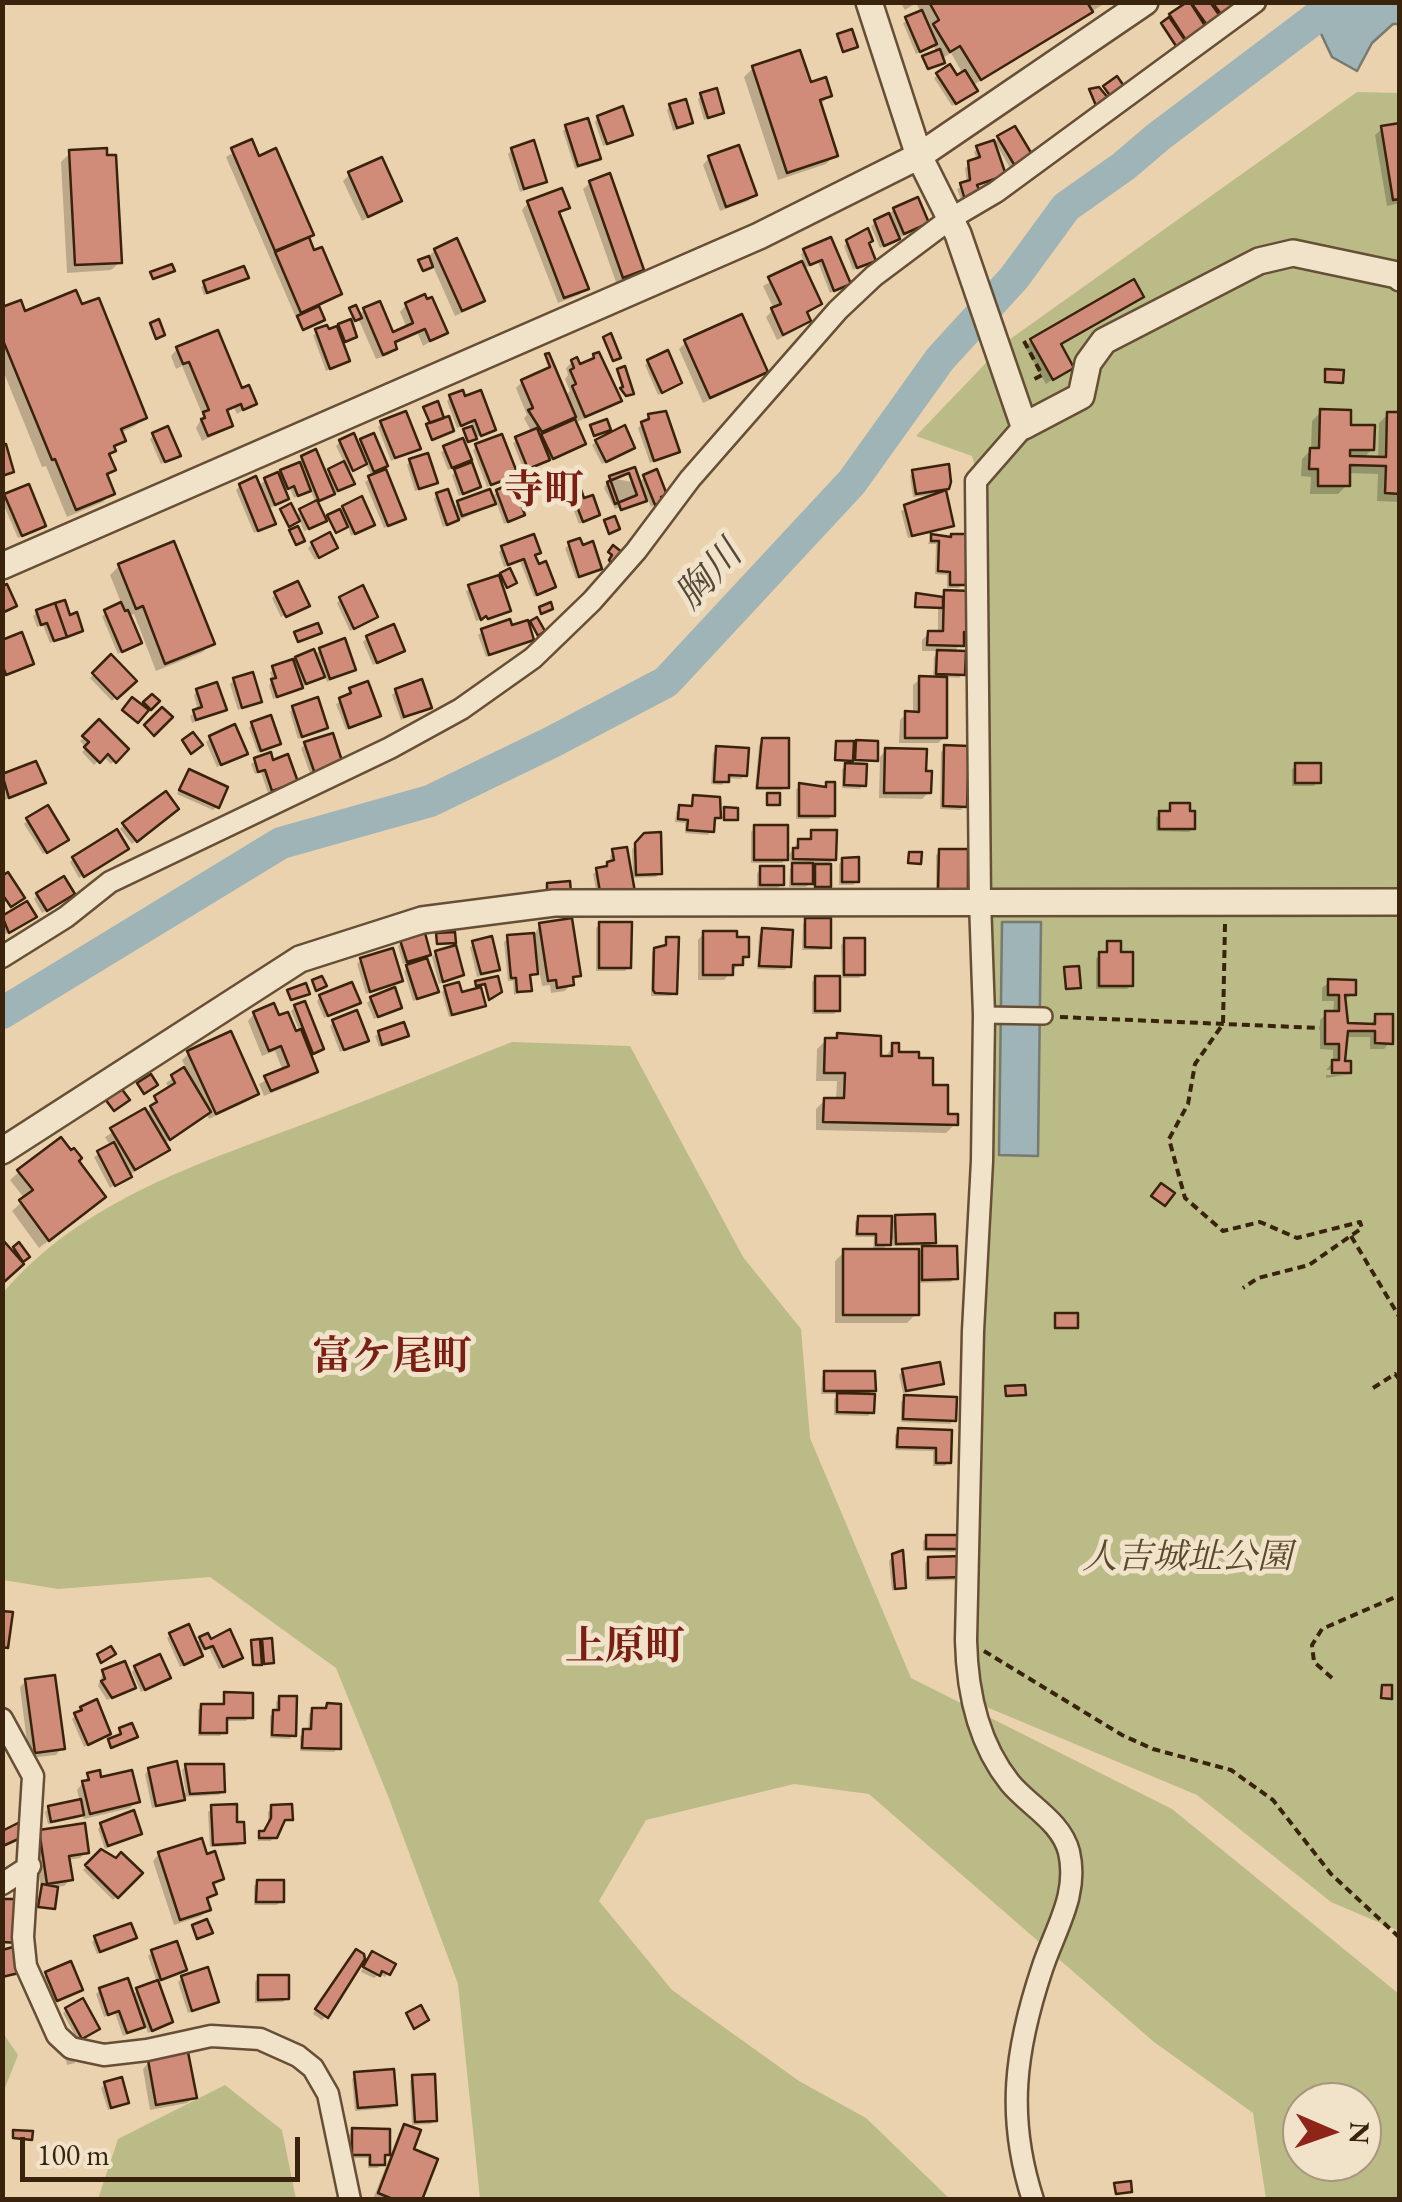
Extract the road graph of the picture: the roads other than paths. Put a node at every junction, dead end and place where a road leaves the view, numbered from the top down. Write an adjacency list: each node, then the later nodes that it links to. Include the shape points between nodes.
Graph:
1 (869, 2): 4 (street)
2 (1144, 2): 4 (street)
3 (1254, 2): 5 (street)
4 (919, 156): 5 (street); 8 (street, via 759,236)
5 (954, 227): 7 (street, via 1018,390); 11 (street, via 874,276 838,310 636,551 533,658 390,748 110,882)
6 (1400, 278): 7 (street, via 1293,253 1259,261 1104,341 1088,363 1082,396)
7 (1024, 426): 9 (street, via 976,481)
8 (2, 566)
9 (980, 901): 10 (street); 12 (street); 14 (street, via 554,903 422,920 300,959)
10 (1400, 902)
11 (2, 957)
12 (991, 1015): 13 (street); 19 (street, via 966,1675 974,1712 1010,1784 1053,1824 1068,1850 1069,1904 1030,2008 1014,2096)
13 (1044, 1016)
14 (2, 1151)
15 (2, 1720): 16 (street, via 33,1776)
16 (30, 1866): 17 (street); 18 (street, via 26,1966 56,2034 71,2048 104,2055 211,2036 260,2039 298,2056 328,2094)
17 (2, 1884)
18 (350, 2200)
19 (1034, 2200)

